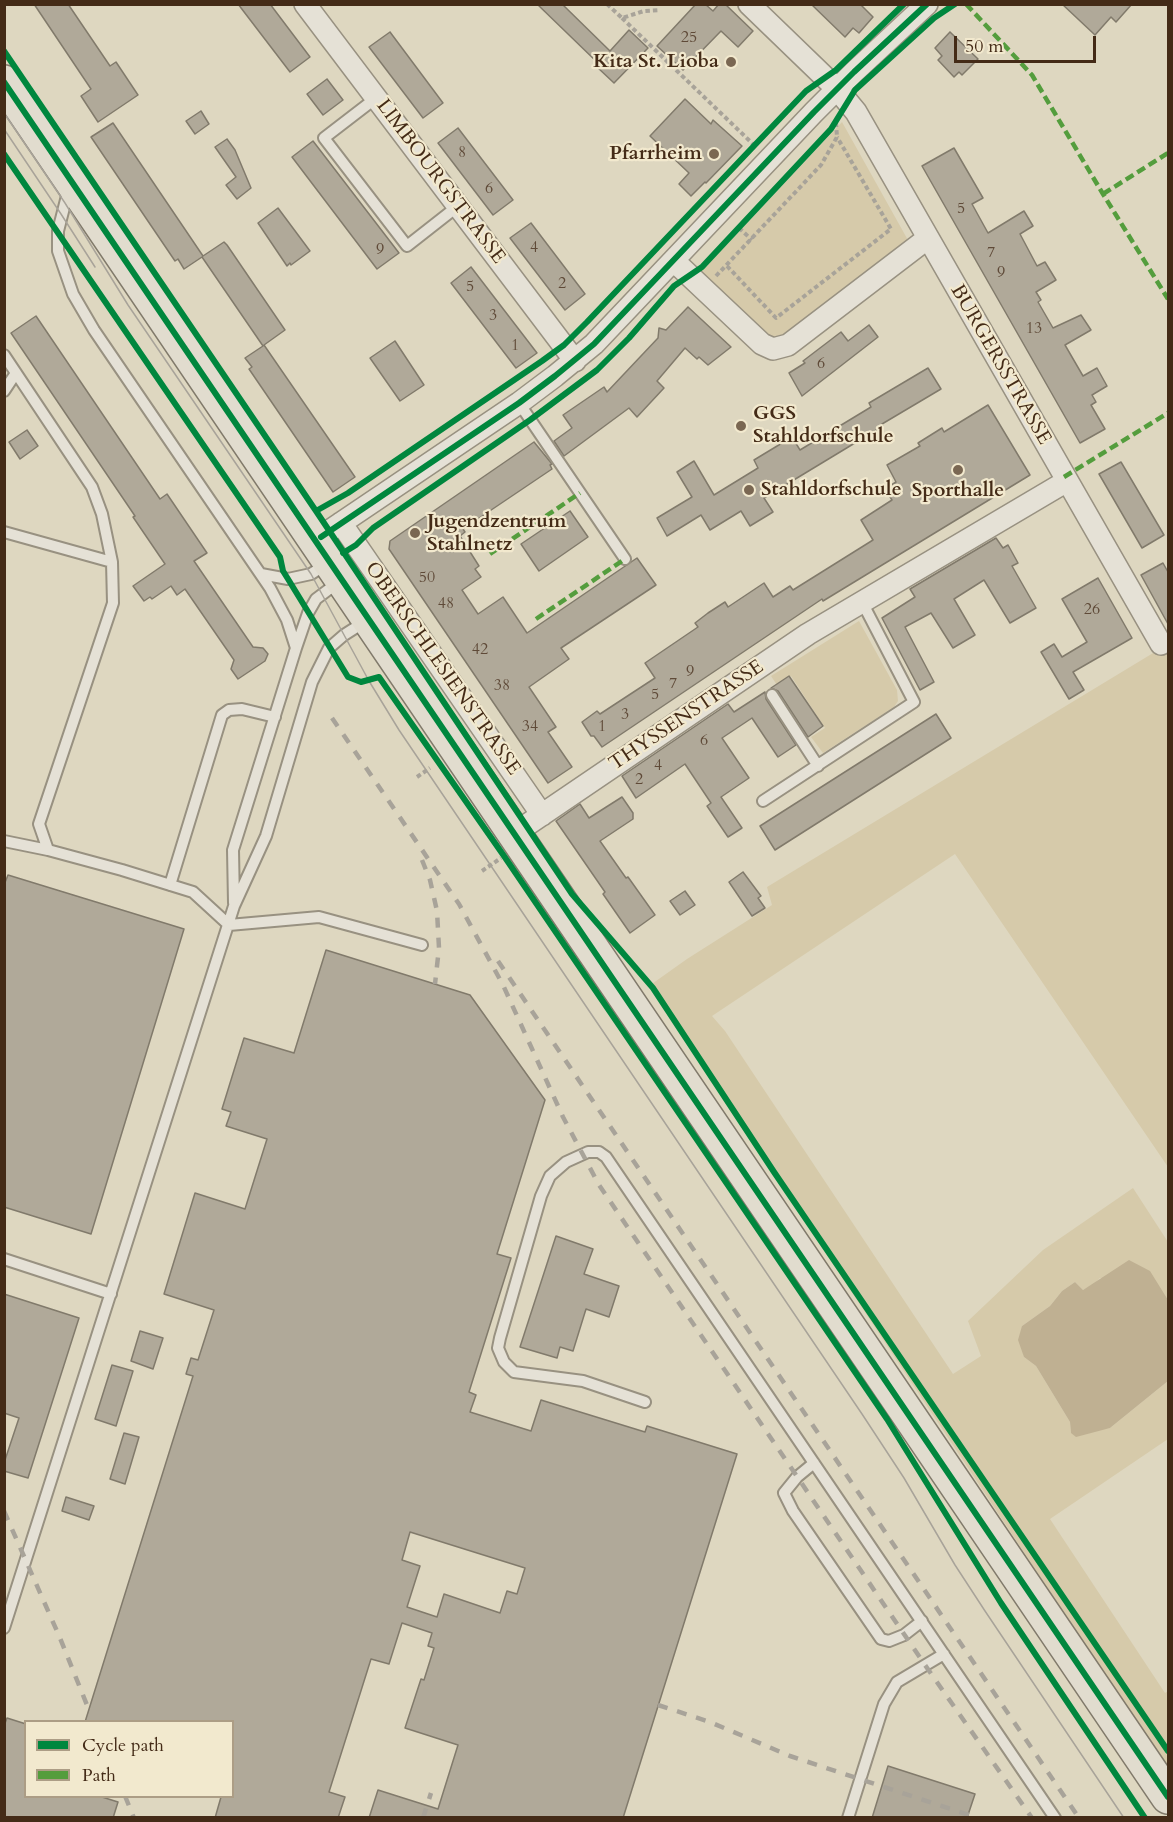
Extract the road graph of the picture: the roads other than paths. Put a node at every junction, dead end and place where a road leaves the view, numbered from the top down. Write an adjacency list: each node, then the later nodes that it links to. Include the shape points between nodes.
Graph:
1 (305, 4): 6 (street, LIMBOURGSTRASSE)
2 (749, 4): 5 (street, BURGERSSTRASSE)
3 (927, 4): 5 (street)
4 (4, 82): 7 (main road, OBERSCHLESIENSTRASSE)
5 (837, 89): 9 (street, BURGERSSTRASSE, via 856,111); 10 (street)
6 (376, 98): 8 (street, LIMBOURGSTRASSE); 8 (lane, via 324,138 407,246)
7 (70, 178): 18 (main road, OBERSCHLESIENSTRASSE); 21 (lane, via 58,231 58,250 74,294 100,339)
8 (458, 206): 12 (street, LIMBOURGSTRASSE)
9 (928, 238): 10 (street, via 780,348 762,344); 16 (street, BURGERSSTRASSE)
10 (674, 261): 12 (street)
11 (4, 356): 13 (lane)
12 (575, 361): 15 (street)
13 (16, 373): 14 (lane); 20 (lane, via 92,487)
14 (4, 391)
15 (519, 403): 18 (street); 19 (lane)
16 (1067, 481): 22 (street, THYSSENSTRASSE); 24 (street, BURGERSSTRASSE)
17 (4, 532): 20 (lane)
18 (333, 551): 21 (lane, via 311,574 288,579); 23 (main road, OBERSCHLESIENSTRASSE); 25 (lane); 30 (street, OBERSCHLESIENSTRASSE)
19 (625, 559)
20 (112, 562): 33 (lane, via 113,603 39,824)
21 (261, 573): 25 (lane, via 287,620)
22 (862, 602): 28 (lane, via 914,702); 30 (street, THYSSENSTRASSE, via 746,674)
23 (369, 618): 31 (main road, OBERSCHLESIENSTRASSE); 35 (lane, via 329,648 312,681 266,836)
24 (1161, 644)
25 (296, 648): 27 (lane)
26 (772, 695): 28 (lane)
27 (275, 717): 34 (lane, via 242,709 222,715); 35 (lane, via 233,850)
28 (818, 766): 29 (lane)
29 (763, 801)
30 (542, 815): 31 (street, THYSSENSTRASSE)
31 (515, 833): 45 (main road, OBERSCHLESIENSTRASSE)
32 (4, 842): 33 (lane)
33 (48, 850): 34 (lane)
34 (170, 885): 36 (lane, via 193,892)
35 (234, 906): 36 (lane)
36 (228, 925): 37 (lane, via 319,917); 39 (lane)
37 (422, 945)
38 (4, 1259): 39 (lane)
39 (111, 1294): 43 (lane)
40 (645, 1402): 41 (lane, via 583,1382 514,1372 498,1348 550,1176 566,1162 588,1152 606,1157)
41 (814, 1463): 42 (lane); 42 (lane, via 784,1492 793,1511 881,1639 889,1641 904,1635)
42 (922, 1621): 44 (lane)
43 (4, 1628)
44 (944, 1654): 46 (lane, via 897,1682 884,1704); 47 (lane)
45 (1168, 1797)
46 (848, 1818)
47 (1055, 1818)

